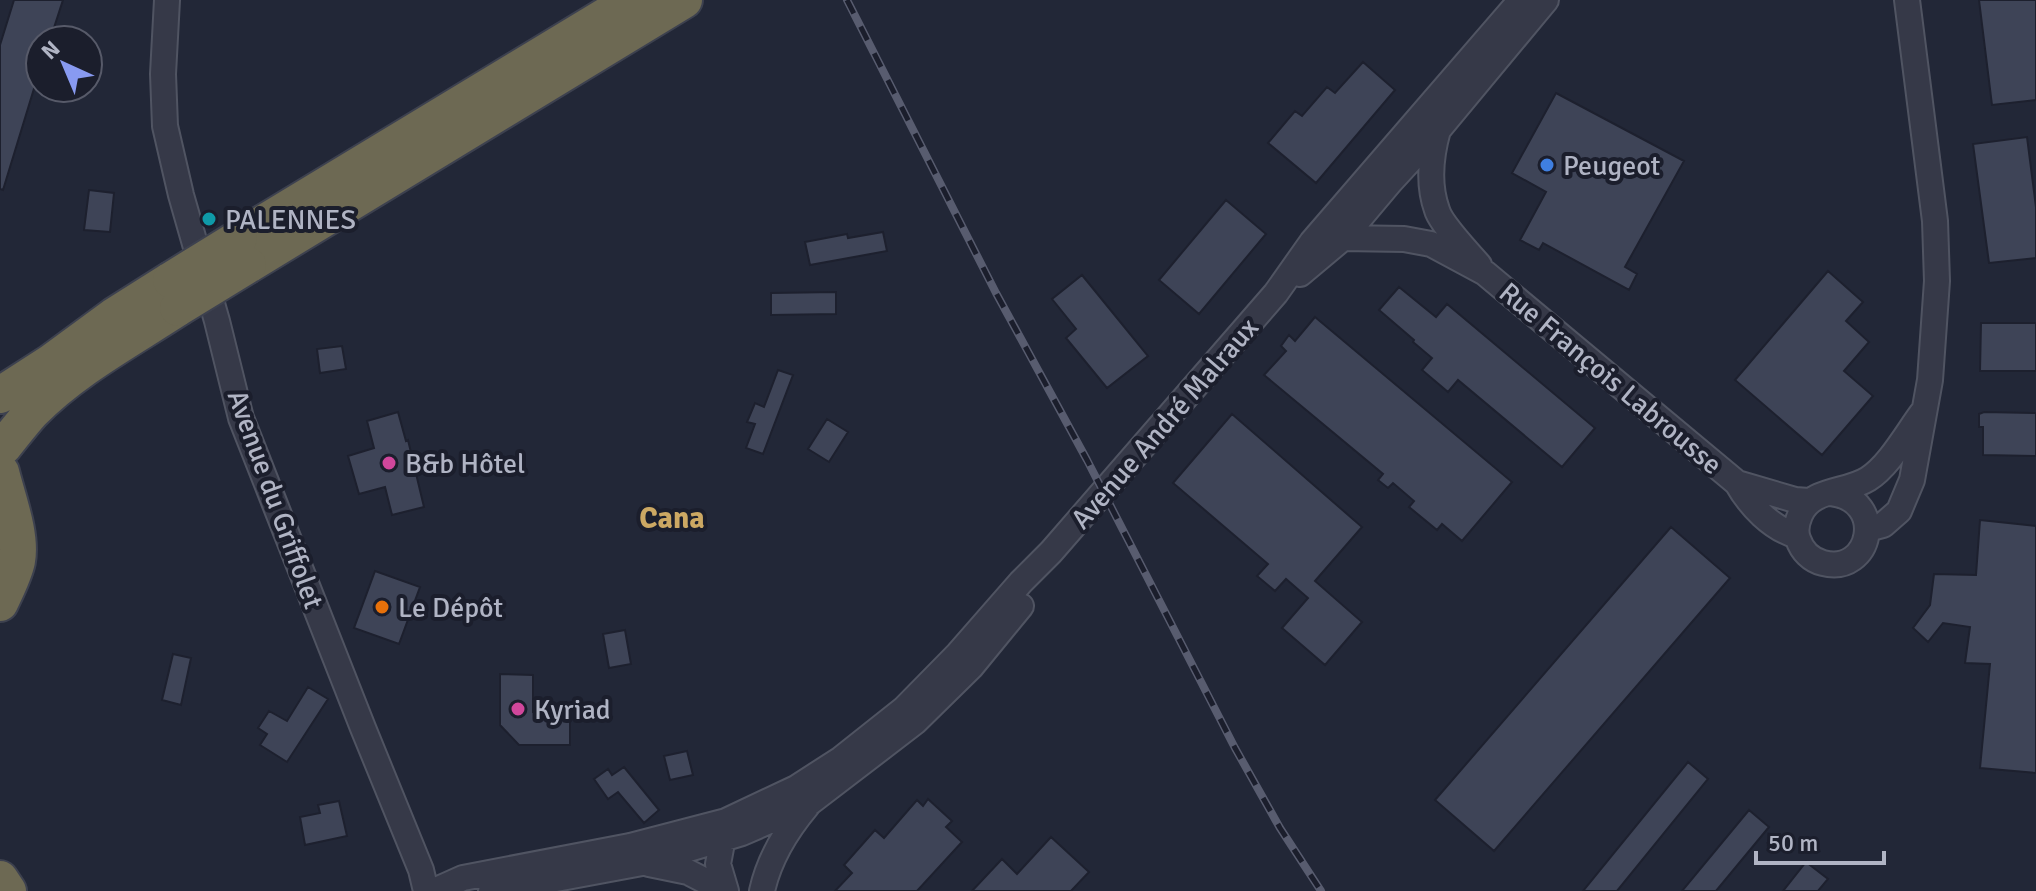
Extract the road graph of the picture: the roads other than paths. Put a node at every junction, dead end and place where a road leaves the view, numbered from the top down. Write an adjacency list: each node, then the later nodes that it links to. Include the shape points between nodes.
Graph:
1 (167, 0): 35 (street, Avenue du Griffolet, via 165,126 241,418)
2 (632, 0): 14 (highway)
3 (684, 0): 14 (highway)
4 (1521, 0): 7 (street, Avenue André Malraux)
5 (1546, 0): 8 (street, Avenue André Malraux)
6 (1907, 0): 19 (street, Rue François Labrousse, via 1936,236)
7 (1432, 104): 9 (street, Avenue André Malraux); 11 (street, Avenue André Malraux)
8 (1438, 130): 9 (street, Avenue André Malraux); 10 (street, Rue François Labrousse)
9 (1379, 189): 10 (street, via 1405,181); 11 (street, Avenue André Malraux); 12 (street, Avenue André Malraux); 13 (street)
10 (1434, 192): 15 (street, Rue François Labrousse, via 1437,213)
11 (1338, 212): 16 (street, Avenue André Malraux)
12 (1343, 238): 13 (street, Rue François Labrousse); 16 (street, Avenue André Malraux)
13 (1390, 239): 15 (street, Rue François Labrousse, via 1431,244)
14 (244, 252): 17 (highway, bridge)
15 (1485, 273): 23 (street, Rue François Labrousse)
16 (1276, 293): 27 (street, Avenue André Malraux)
17 (175, 294): 18 (highway, via 114,316); 20 (highway, via 31,413)
18 (0, 395)
19 (1926, 407): 21 (street, Rue François Labrousse); 22 (street, Rue François Labrousse)
20 (1, 456): 28 (highway, via 18,559)
21 (1913, 470): 22 (street, Rue François Labrousse); 25 (street, Rue François Labrousse, via 1899,511 1883,525)
22 (1875, 473): 24 (street, Rue François Labrousse)
23 (1737, 483): 24 (street, Rue François Labrousse, via 1795,500); 26 (street, Rue François Labrousse, via 1746,499 1781,531)
24 (1820, 497): 25 (street, Rue François Labrousse, via 1842,494 1852,499 1861,507); 26 (street, via 1801,511)
25 (1868, 529): 26 (street, Rue François Labrousse, via 1860,551 1840,564 1813,559)
26 (1797, 536)
27 (1051, 552): 29 (street, Avenue André Malraux, via 1030,596 971,667 915,722); 30 (street, Avenue André Malraux, via 904,709 841,759)
28 (0, 603)
29 (808, 804): 30 (street, Avenue André Malraux); 33 (street)
30 (730, 831): 31 (street, Avenue André Malraux); 33 (street, via 750,842); 36 (street, Avenue André Malraux, via 463,878); 38 (street, via 718,864)
31 (642, 863): 37 (street, Avenue André Malraux); 38 (street, via 688,872)
32 (0, 879): 34 (highway)
33 (764, 880)
34 (8, 891)
35 (426, 891)
36 (434, 891)
37 (491, 891)
38 (725, 891)

